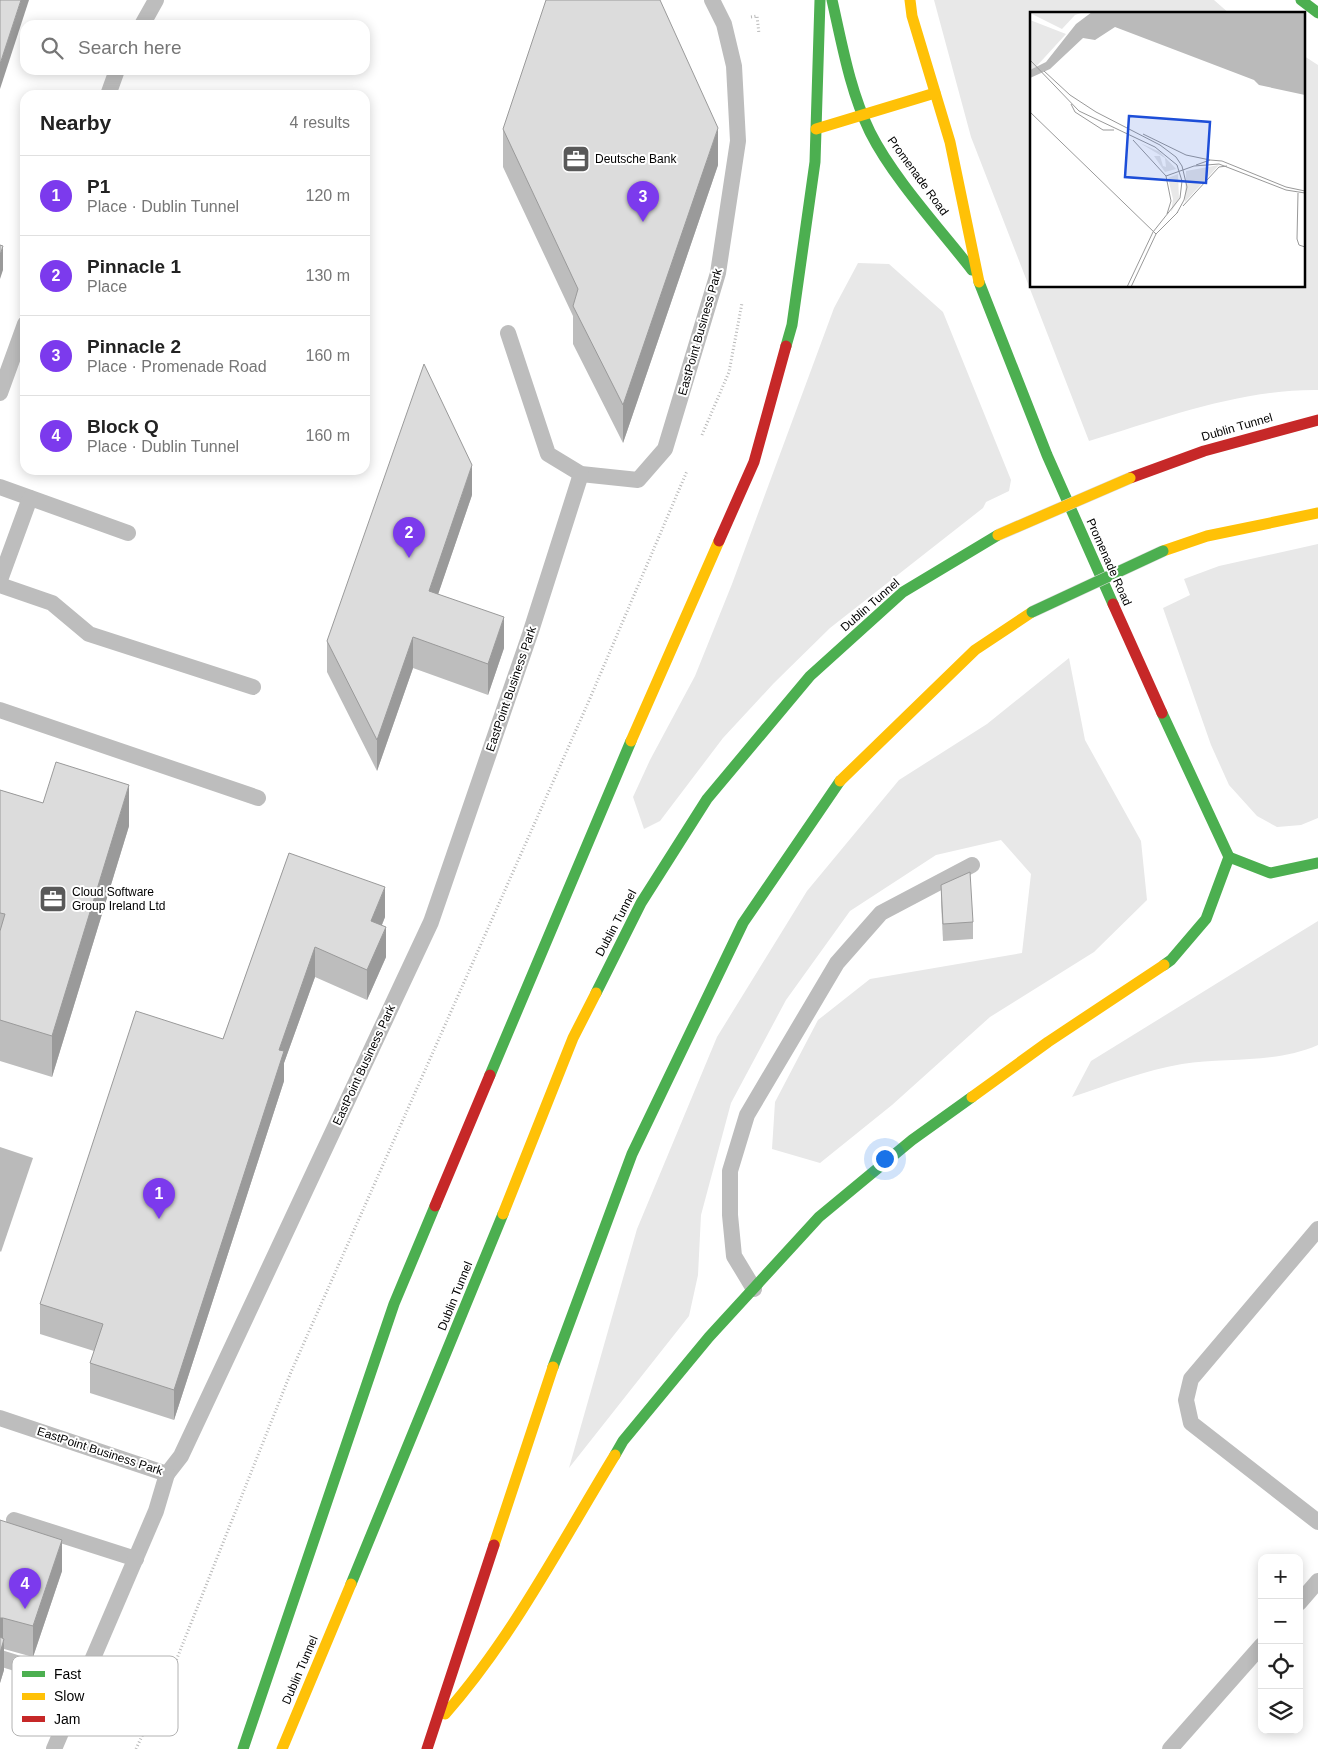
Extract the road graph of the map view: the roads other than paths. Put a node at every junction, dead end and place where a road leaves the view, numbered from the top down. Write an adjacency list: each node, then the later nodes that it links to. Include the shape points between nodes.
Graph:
1 (156, 0): 8 (lane)
2 (712, 0): 19 (lane, EastPoint Business Park, via 724,24 734,66 738,141 718,273 665,449 638,480)
3 (820, 0): 13 (main road)
4 (832, 0): 12 (main road, Promenade Road, via 853,89)
5 (910, 0): 11 (main road, Promenade Road)
6 (1301, 0): 7 (main road)
7 (1318, 13)
8 (145, 20)
9 (115, 75): 10 (lane)
10 (110, 90)
11 (935, 94): 12 (main road); 14 (main road, Promenade Road, via 950,142)
12 (864, 116): 13 (main road); 14 (main road, Promenade Road, via 890,165)
13 (816, 129): 49 (main road, via 815,162 792,325 754,462 667,657 394,1304)
14 (975, 273): 29 (main road, Promenade Road, via 1047,455)
15 (508, 334): 19 (lane, EastPoint Business Park, via 548,454)
16 (20, 338): 17 (lane)
17 (0, 393)
18 (1318, 420): 50 (main road, Dublin Tunnel, bridge, via 1204,450 1130,478 998,535 903,592 810,676 707,799 641,903 573,1038 458,1327)
19 (581, 474): 35 (lane, EastPoint Business Park, via 431,922 181,1456)
20 (0, 487): 21 (lane)
21 (30, 498): 23 (lane); 24 (lane)
22 (1318, 513): 45 (main road, bridge, via 1207,536 1163,551 1032,612 975,650 835,786 743,923 632,1154 562,1339)
23 (128, 533)
24 (0, 580)
25 (0, 585): 26 (lane, via 52,603 89,634)
26 (253, 687)
27 (0, 710): 28 (lane)
28 (258, 798)
29 (1229, 857): 30 (main road, via 1270,873); 33 (main road, via 1206,919 1171,960 1048,1042 912,1140 819,1217)
30 (1318, 863)
31 (972, 865): 33 (lane, via 881,913 837,963 748,1115 730,1171 730,1215 734,1256)
32 (1318, 1229): 37 (lane, via 1191,1378 1186,1400 1191,1423)
33 (754, 1289): 45 (main road, via 709,1337 623,1441 513,1623 476,1679)
34 (0, 1418): 35 (lane, EastPoint Business Park)
35 (168, 1474): 38 (lane)
36 (14, 1520): 38 (lane)
37 (1318, 1522)
38 (136, 1559): 42 (lane)
39 (1318, 1582): 40 (lane)
40 (1303, 1599)
41 (1258, 1650): 51 (lane)
42 (95, 1656)
43 (0, 1658): 44 (lane)
44 (12, 1662)
45 (438, 1722): 47 (main road)
46 (60, 1736): 48 (lane)
47 (429, 1748)
48 (54, 1749)
49 (244, 1749)
50 (282, 1749)
51 (1170, 1749)

